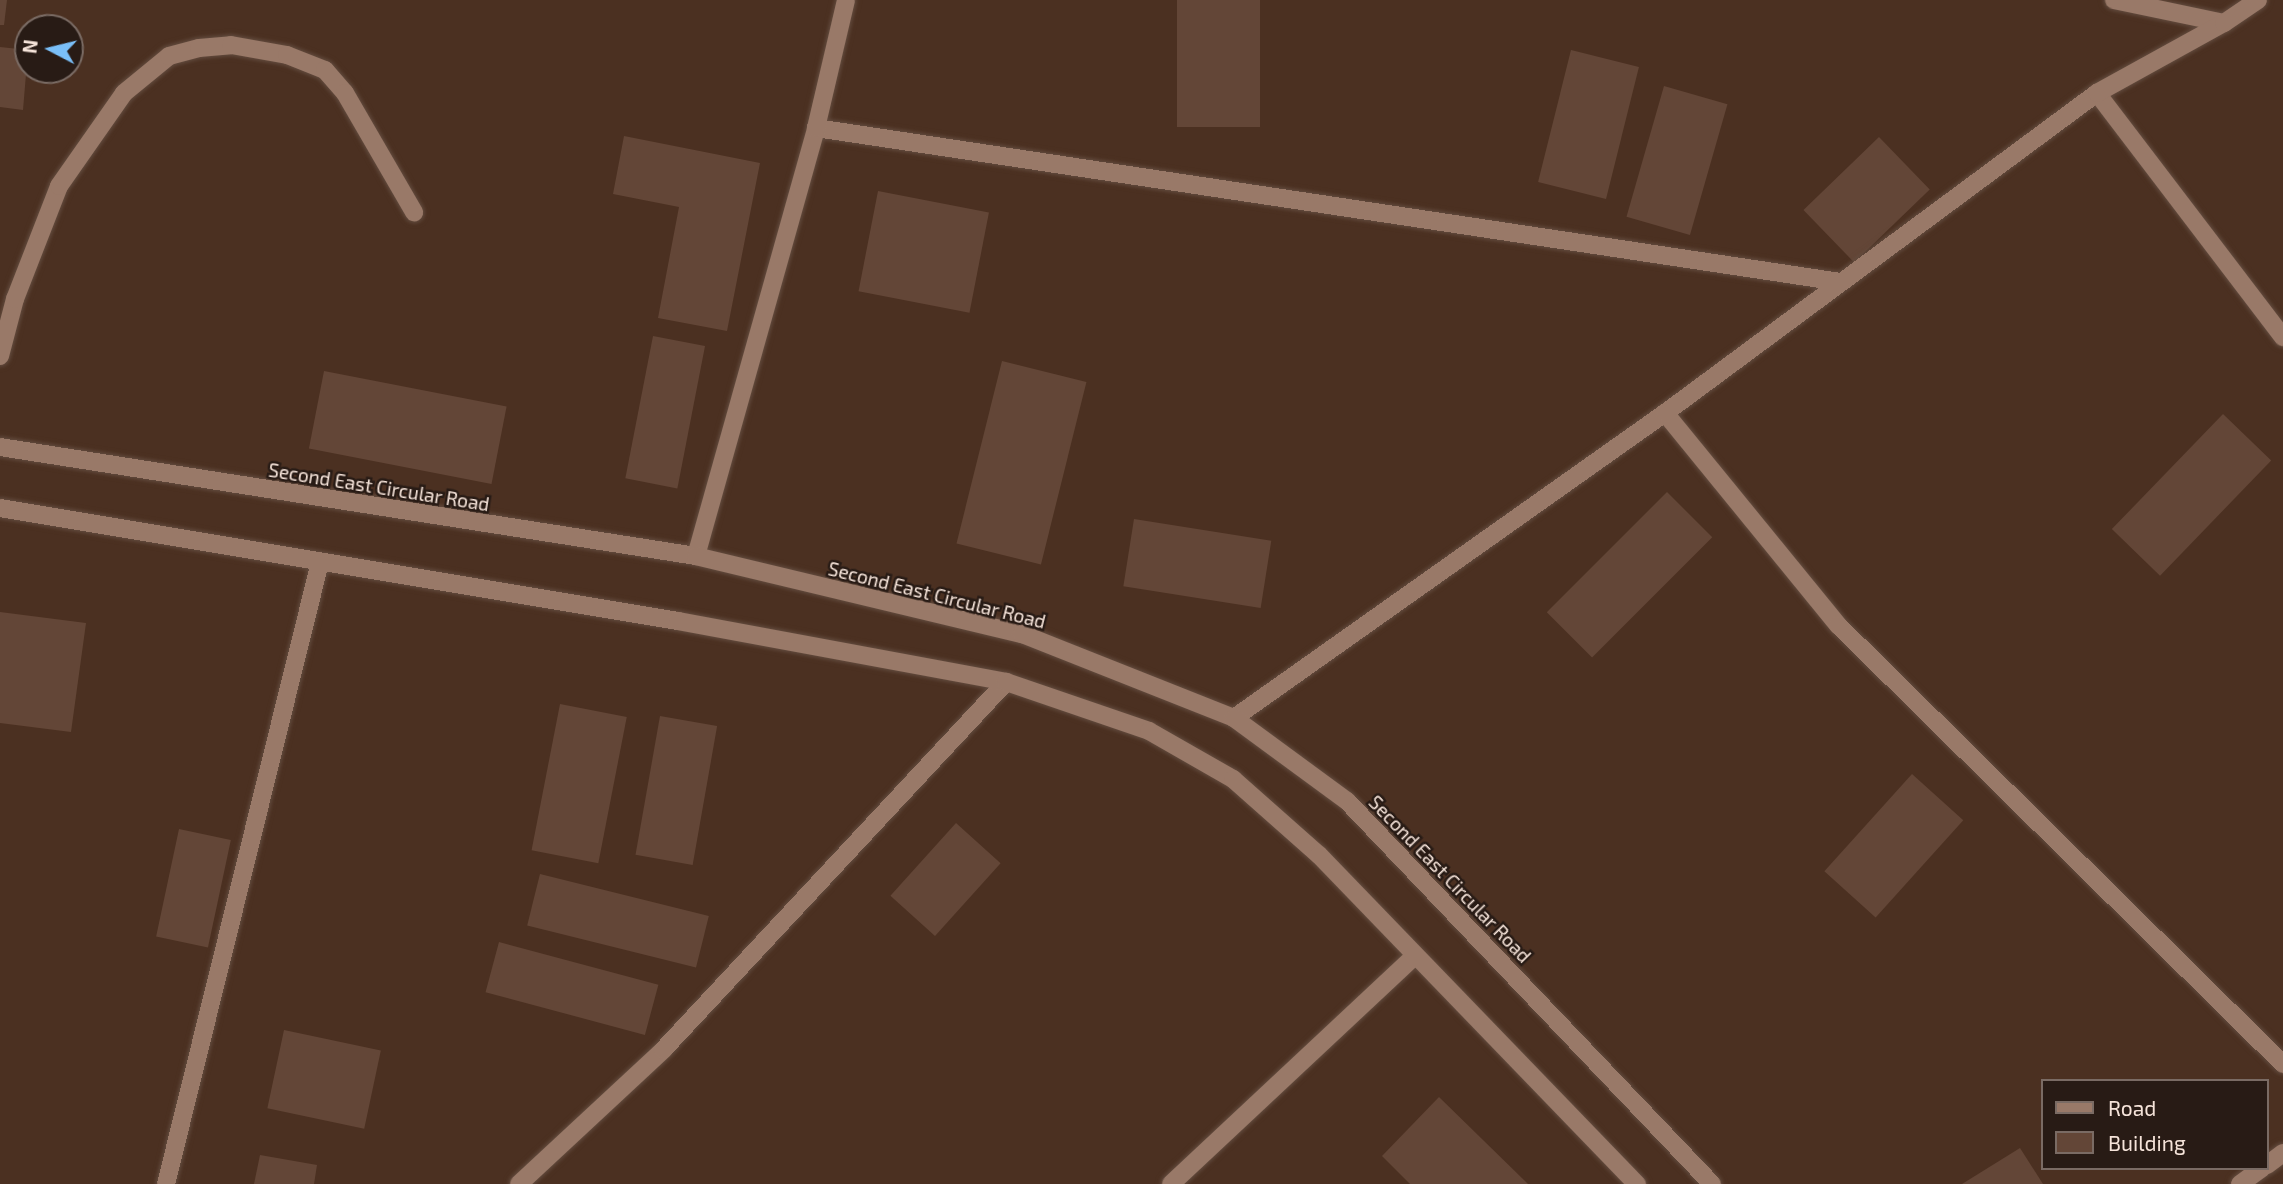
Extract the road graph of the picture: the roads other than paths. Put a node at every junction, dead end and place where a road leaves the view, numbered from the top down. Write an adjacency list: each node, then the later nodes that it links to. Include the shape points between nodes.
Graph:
1 (846, 0): 6 (street)
2 (2114, 0): 4 (street)
3 (2258, 0): 4 (street)
4 (2224, 23): 5 (street)
5 (2096, 93): 8 (street); 9 (street)
6 (816, 128): 8 (street); 14 (street)
7 (414, 212): 10 (street, via 345,93 325,70 287,55 231,45 169,56 124,93 59,186 15,299)
8 (1840, 282): 11 (street)
9 (2283, 337)
10 (0, 356)
11 (1665, 413): 17 (street); 19 (street, via 1838,625)
12 (0, 447): 14 (street, Second East Circular Road)
13 (0, 508): 15 (street)
14 (696, 556): 17 (street, Second East Circular Road, via 1022,634)
15 (320, 562): 16 (street, via 678,621); 21 (street)
16 (1006, 682): 18 (street, via 1149,731 1233,779 1319,855); 22 (street, via 663,1051)
17 (1234, 718): 25 (street, Second East Circular Road, via 1347,801)
18 (1415, 956): 23 (street); 24 (street)
19 (2283, 1064)
20 (2259, 1170): 26 (street)
21 (166, 1184)
22 (519, 1184)
23 (1171, 1184)
24 (1637, 1184)
25 (1712, 1184)
26 (2240, 1184)

